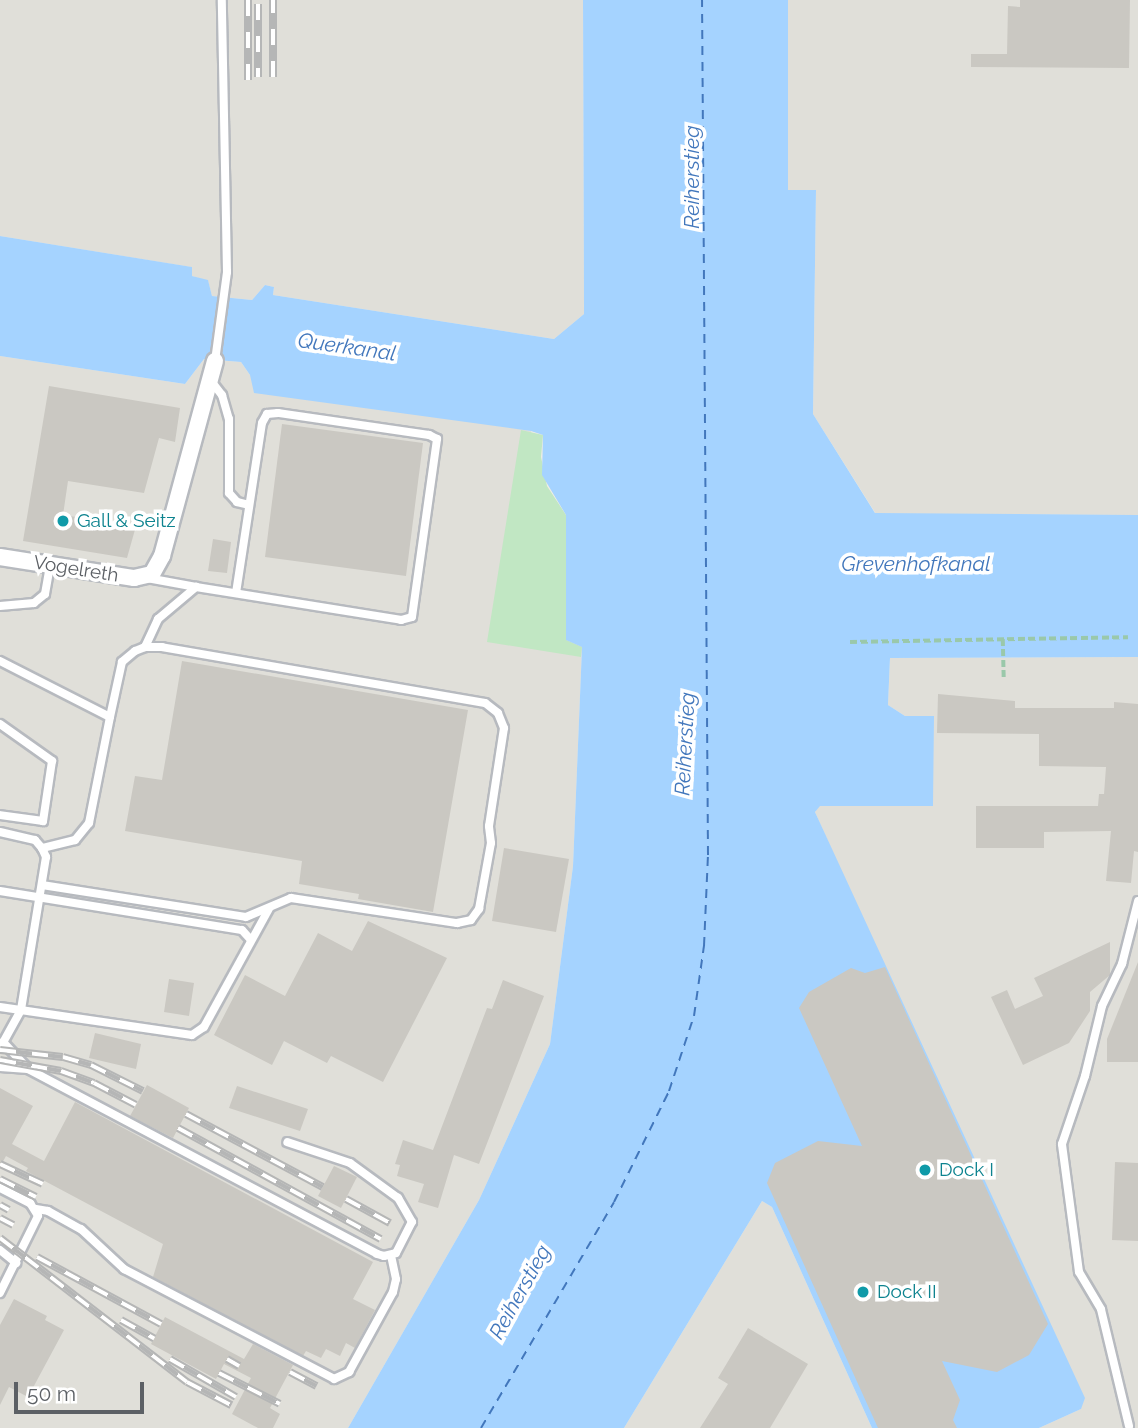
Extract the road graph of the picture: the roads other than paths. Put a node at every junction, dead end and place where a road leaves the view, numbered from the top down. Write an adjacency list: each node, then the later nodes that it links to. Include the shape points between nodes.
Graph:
1 (222, 0): 2 (lane, via 227,272)
2 (215, 361): 3 (street)
3 (211, 381): 4 (lane, via 222,395 229,419 229,494); 7 (street, via 162,556)
4 (249, 505): 9 (lane); 9 (lane, via 261,423 272,412 437,439 412,617 401,620)
5 (0, 557): 6 (street, Vogelreth)
6 (50, 565): 7 (street, Vogelreth); 10 (lane, via 45,594 34,603)
7 (148, 576): 8 (lane)
8 (196, 587): 9 (lane); 11 (lane, via 158,619)
9 (236, 592)
10 (0, 607)
11 (145, 647): 13 (lane, via 122,662); 22 (lane, via 477,701 492,708 502,720 489,826 491,843 479,909 471,920 457,923 300,898)
12 (0, 661): 13 (lane)
13 (110, 717): 17 (lane, via 89,823 75,840)
14 (0, 724): 15 (lane, via 52,761 43,821)
15 (0, 815)
16 (0, 832): 17 (lane, via 35,841)
17 (43, 848): 18 (lane)
18 (42, 884): 20 (lane); 23 (lane)
19 (0, 891): 20 (lane)
20 (40, 898): 24 (lane); 27 (lane)
21 (1138, 901): 39 (lane, via 1122,964 1102,1006 1062,1144 1079,1272 1101,1309)
22 (269, 908): 23 (lane); 25 (lane)
23 (250, 916): 24 (lane)
24 (202, 923): 25 (lane, via 245,931)
25 (251, 940): 27 (lane, via 204,1027 192,1035)
26 (0, 1007): 27 (lane)
27 (21, 1010): 28 (lane)
28 (2, 1045): 30 (lane)
29 (0, 1068): 30 (lane)
30 (28, 1069): 35 (lane, via 376,1254)
31 (287, 1142): 35 (lane, via 350,1163 398,1198 411,1222 400,1249)
32 (0, 1188): 33 (lane)
33 (36, 1209): 35 (lane, via 82,1229 124,1269 334,1379 349,1372 393,1292 396,1279); 36 (lane, via 36,1224)
34 (0, 1250): 36 (lane)
35 (391, 1256)
36 (16, 1263): 37 (lane)
37 (0, 1293)
38 (1138, 1421): 39 (lane)
39 (1127, 1427)

